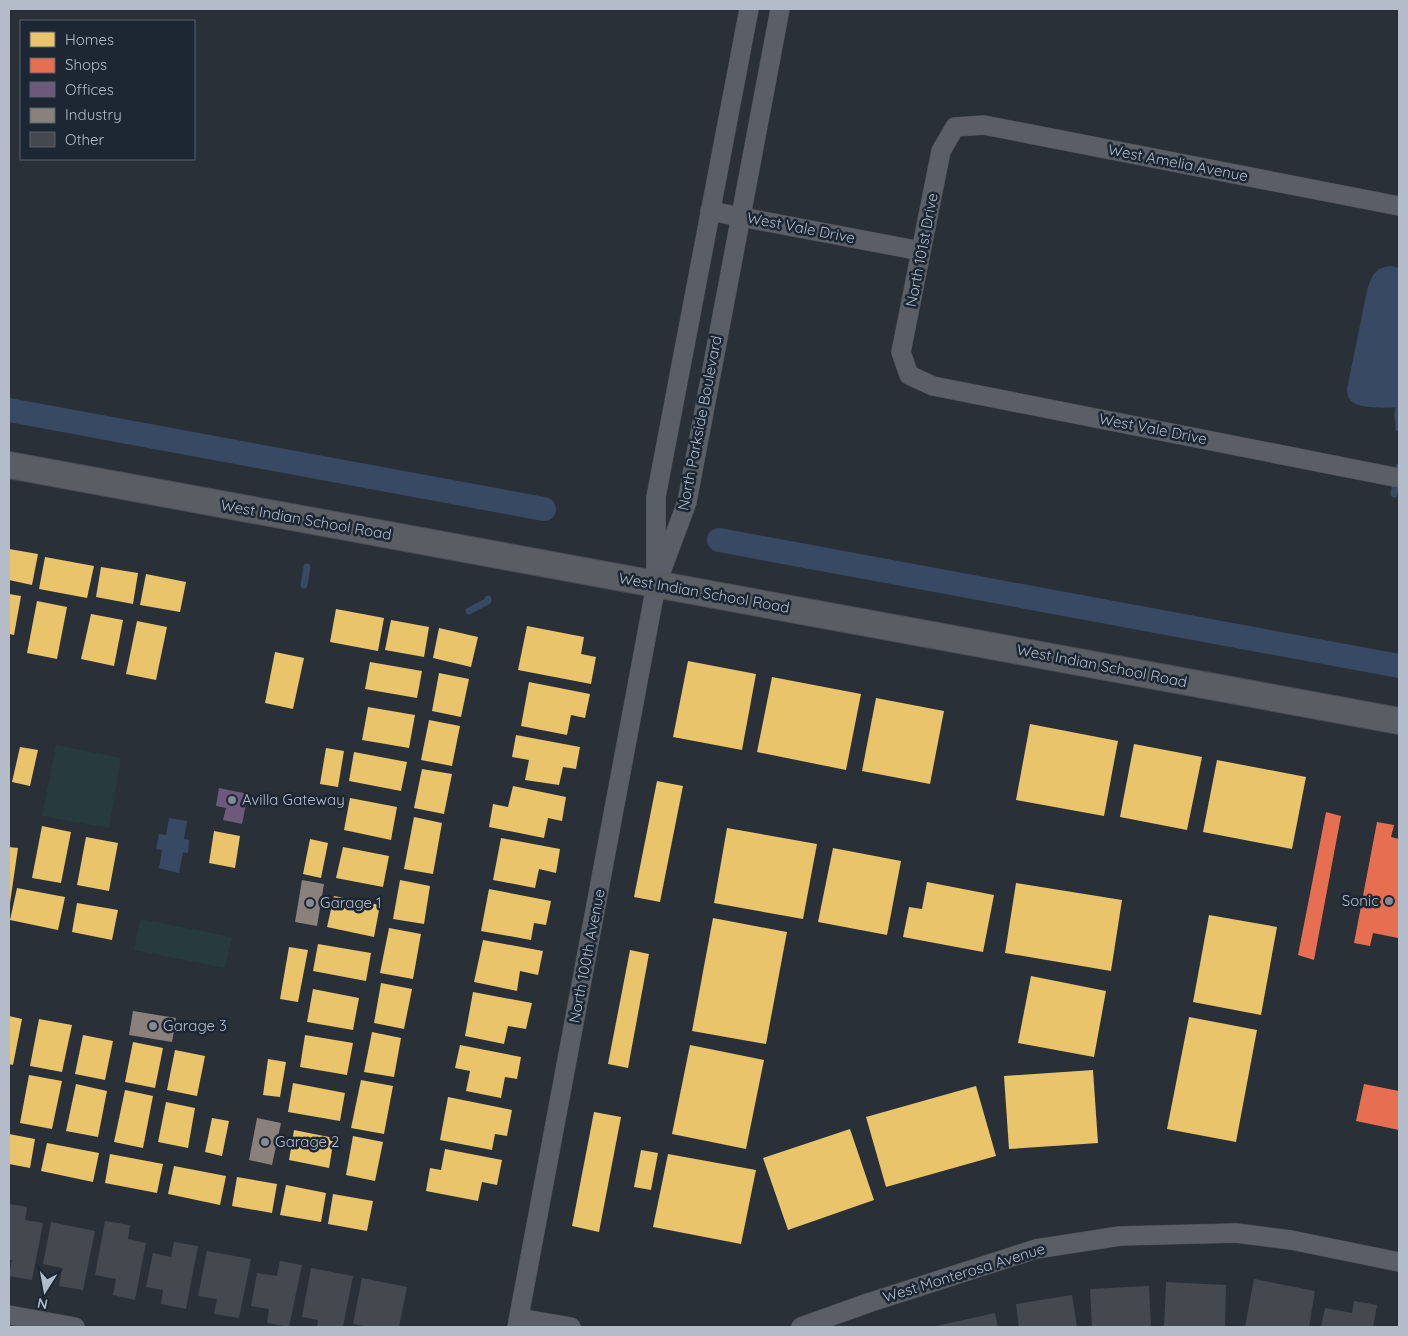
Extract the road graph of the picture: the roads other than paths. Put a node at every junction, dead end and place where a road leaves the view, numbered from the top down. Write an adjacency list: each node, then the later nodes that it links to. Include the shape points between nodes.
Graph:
1 (749, 9): 5 (street, North Parkside Boulevard)
2 (780, 9): 6 (street, North Parkside Boulevard)
3 (955, 127): 4 (street, West Amelia Avenue, via 984,125); 7 (street, North 101st Drive, via 941,151)
4 (1399, 206)
5 (710, 211): 6 (street, West Vale Drive); 11 (street, North Parkside Boulevard, via 656,497)
6 (740, 216): 7 (street, West Vale Drive); 11 (street, North Parkside Boulevard, via 687,502)
7 (922, 251): 8 (street, North 101st Drive, via 901,352)
8 (909, 374): 10 (street, West Vale Drive, via 933,386)
9 (9, 465): 11 (main road, West Indian School Road)
10 (1399, 478)
11 (656, 584): 12 (main road, West Indian School Road); 15 (street, North 100th Avenue)
12 (1399, 721)
13 (1399, 1262): 18 (street, West Monterosa Avenue, via 1291,1240 1236,1233 1120,1236 1036,1249)
14 (9, 1315): 16 (street)
15 (518, 1323): 17 (street)
16 (75, 1327)
17 (571, 1327)
18 (801, 1327)

